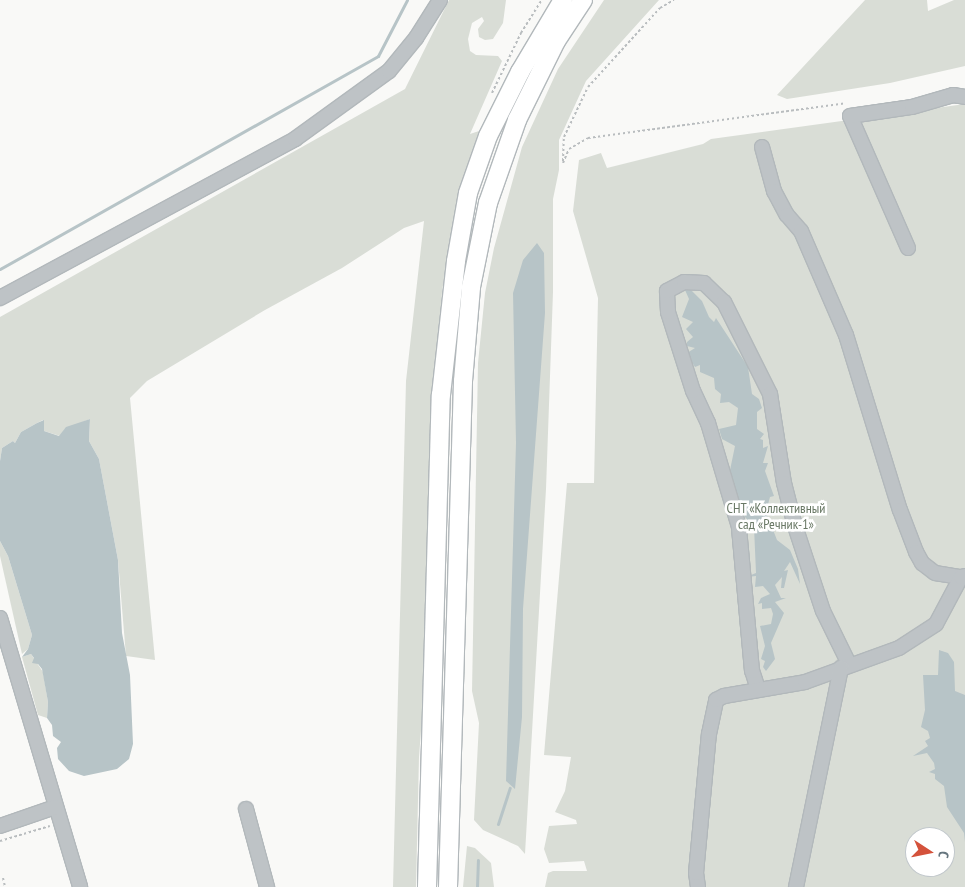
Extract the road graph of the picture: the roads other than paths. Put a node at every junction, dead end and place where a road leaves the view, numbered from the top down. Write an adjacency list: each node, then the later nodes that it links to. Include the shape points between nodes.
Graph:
1 (440, 0): 7 (street, via 416,38 389,71 311,128)
2 (563, 0): 17 (main road, via 520,72 488,136 468,193 456,261 441,396)
3 (583, 0): 18 (main road, via 556,41 517,120 488,203 471,287 462,390)
4 (965, 97): 6 (street, via 953,95 912,108 850,116)
5 (762, 147): 8 (street, via 777,198 801,230 846,335 916,552 922,563 935,573)
6 (908, 248)
7 (0, 298)
8 (963, 577): 10 (street, via 936,624 899,648)
9 (0, 618): 12 (street)
10 (845, 666): 11 (street, via 805,682); 11 (street, via 795,526 784,483 770,394 724,302 704,283 684,282 667,290 668,312 693,391 708,423 738,527 752,671); 20 (street)
11 (758, 689): 19 (street, via 724,696 714,704 696,873)
12 (55, 807): 14 (street); 15 (street)
13 (246, 809): 16 (street)
14 (0, 826)
15 (80, 887)
16 (267, 887)
17 (427, 887)
18 (448, 887)
19 (698, 887)
20 (796, 887)

